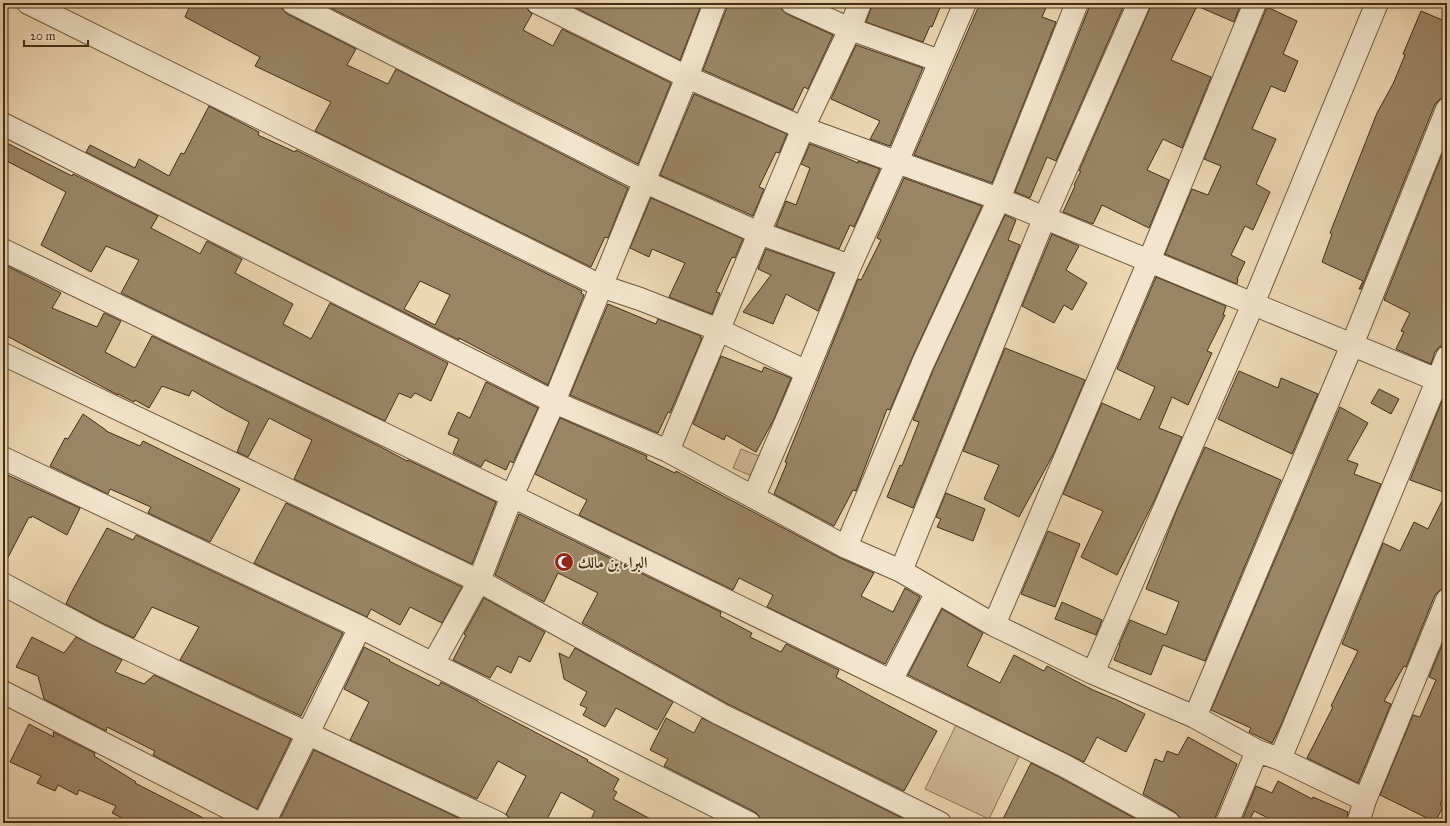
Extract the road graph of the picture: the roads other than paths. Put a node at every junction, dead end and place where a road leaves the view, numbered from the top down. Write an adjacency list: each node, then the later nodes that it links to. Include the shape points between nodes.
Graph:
1 (28, 3): 26 (street)
2 (294, 3): 19 (street)
3 (538, 3): 14 (street)
4 (715, 3): 14 (street)
5 (792, 3): 12 (street)
6 (860, 3): 12 (street)
7 (965, 3): 13 (street)
8 (1077, 3): 20 (street)
9 (1139, 3): 21 (street)
10 (1255, 3): 24 (street)
11 (1377, 3): 27 (street)
12 (850, 28): 13 (street); 17 (street)
13 (940, 61): 18 (street)
14 (687, 77): 17 (street); 19 (street)
15 (1447, 109): 29 (street)
16 (3, 124): 34 (street)
17 (803, 128): 18 (street); 22 (street)
18 (897, 162): 20 (street); 25 (street)
19 (643, 181): 22 (street); 26 (street)
20 (999, 199): 21 (street); 39 (street, via 923,363)
21 (1044, 219): 24 (street); 40 (street)
22 (759, 233): 25 (street); 28 (street)
23 (3, 250): 37 (street)
24 (1149, 261): 27 (street); 45 (street)
25 (850, 266): 32 (street)
26 (601, 286): 28 (street); 34 (street)
27 (1253, 304): 29 (street); 48 (street)
28 (719, 330): 32 (street); 35 (street)
29 (1352, 345): 33 (street); 51 (street)
30 (3, 354): 41 (street)
31 (1447, 357): 33 (street)
32 (807, 372): 38 (street)
33 (1442, 382): 54 (street)
34 (554, 402): 35 (street); 37 (street)
35 (668, 451): 38 (street)
36 (3, 458): 46 (street)
37 (512, 496): 41 (street); 49 (street)
38 (754, 496): 39 (street)
39 (846, 547): 40 (street)
40 (901, 571): 43 (street)
41 (478, 581): 47 (street); 60 (street, via 720,714)
42 (3, 584): 52 (street, via 96,634)
43 (936, 592): 45 (street); 49 (street)
44 (1447, 600): 55 (street)
45 (994, 625): 48 (street)
46 (360, 627): 47 (street); 52 (street)
47 (433, 664): 59 (street)
48 (1093, 673): 51 (street)
49 (891, 681): 61 (street, via 1065,766)
50 (3, 692): 56 (street)
51 (1195, 718): 53 (street)
52 (308, 733): 57 (street); 58 (street)
53 (1257, 751): 54 (street); 62 (street)
54 (1280, 759): 55 (street)
55 (1365, 800): 63 (street)
56 (258, 823)
57 (264, 823)
58 (498, 823)
59 (749, 823)
60 (940, 823)
61 (1169, 823)
62 (1227, 823)
63 (1358, 823)

